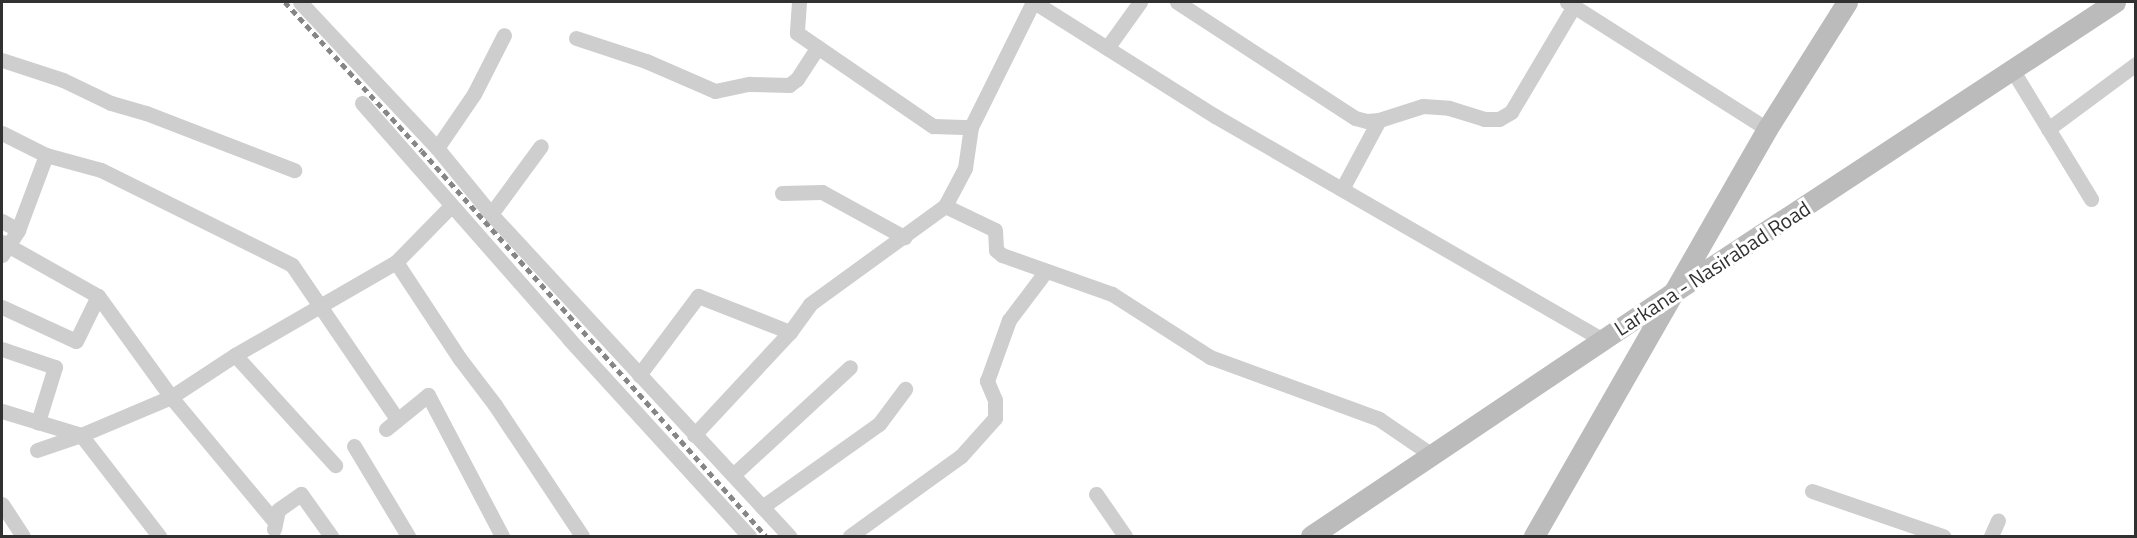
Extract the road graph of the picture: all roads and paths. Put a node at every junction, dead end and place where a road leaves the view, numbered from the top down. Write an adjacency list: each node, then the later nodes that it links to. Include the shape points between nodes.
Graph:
1 (300, 2): 23 (street)
2 (799, 2): 11 (street, via 797,33)
3 (1033, 2): 12 (street); 18 (street)
4 (1140, 2): 12 (street)
5 (1177, 2): 17 (street, via 1355,118)
6 (1847, 2): 19 (main road)
7 (2115, 2): 15 (main road, Larkana - Nasirabad Road)
8 (1570, 4): 17 (street, via 1511,112 1499,118 1484,118 1449,108 1423,106); 19 (street)
9 (504, 35): 23 (street, via 474,94)
10 (576, 38): 11 (street, via 715,91 749,84 789,85)
11 (818, 47): 18 (street, via 933,126)
12 (1107, 48): 26 (street)
13 (2, 60): 25 (street)
14 (2136, 64): 20 (street)
15 (2013, 71): 20 (street); 38 (main road, Larkana - Nasirabad Road)
16 (362, 103): 29 (street)
17 (1379, 120): 26 (street)
18 (971, 127): 30 (street, via 965,168)
19 (1767, 129): 38 (main road)
20 (2048, 129): 28 (street)
21 (2, 133): 24 (street)
22 (541, 146): 31 (street)
23 (437, 148): 31 (street)
24 (46, 155): 33 (street); 40 (street, via 101,170 292,265)
25 (294, 170)
26 (1342, 189): 43 (street)
27 (782, 193): 34 (street, via 822,192)
28 (2091, 199)
29 (451, 206): 36 (street); 71 (street)
30 (945, 206): 34 (street); 37 (street, via 995,230 996,250 1002,255)
31 (491, 214): 47 (street)
32 (2, 221): 33 (street)
33 (18, 230): 35 (street)
34 (904, 237): 42 (street, via 810,304)
35 (3, 247): 39 (street)
36 (396, 262): 40 (street); 70 (street)
37 (1046, 271): 56 (street, via 1112,294 1210,357 1379,419); 73 (street, via 1009,320 987,381 995,400 995,418 961,456)
38 (1672, 293): 43 (main road, Larkana - Nasirabad Road); 76 (main road)
39 (98, 296): 41 (street, via 76,341); 49 (street)
40 (321, 305): 45 (street); 69 (street, via 392,424 428,395)
41 (2, 307)
42 (790, 332): 47 (street, via 698,296); 53 (street)
43 (1603, 340): 56 (main road, Larkana - Nasirabad Road)
44 (2, 349): 51 (street, via 55,367)
45 (235, 354): 49 (street); 57 (street)
46 (850, 367): 58 (street)
47 (639, 375): 53 (street)
48 (905, 389): 62 (street, via 879,424)
49 (171, 397): 52 (street); 64 (street)
50 (2, 411): 51 (street)
51 (38, 422): 52 (street)
52 (81, 435): 55 (street); 66 (street)
53 (694, 435): 58 (street)
54 (354, 446): 68 (street)
55 (37, 450)
56 (1432, 455): 75 (main road, Larkana - Nasirabad Road)
57 (335, 465)
58 (733, 475): 62 (street)
59 (1812, 491): 77 (street)
60 (1096, 494): 74 (street)
61 (2, 504): 65 (street)
62 (762, 507): 72 (street)
63 (1998, 520): 78 (street)
64 (273, 531): 67 (street, via 278,510 301,494)
65 (23, 537)
66 (159, 537)
67 (331, 537)
68 (408, 537)
69 (502, 537)
70 (582, 537)
71 (749, 537)
72 (789, 537)
73 (850, 537)
74 (1125, 537)
75 (1311, 537)
76 (1534, 537)
77 (1943, 537)
78 (1991, 537)

